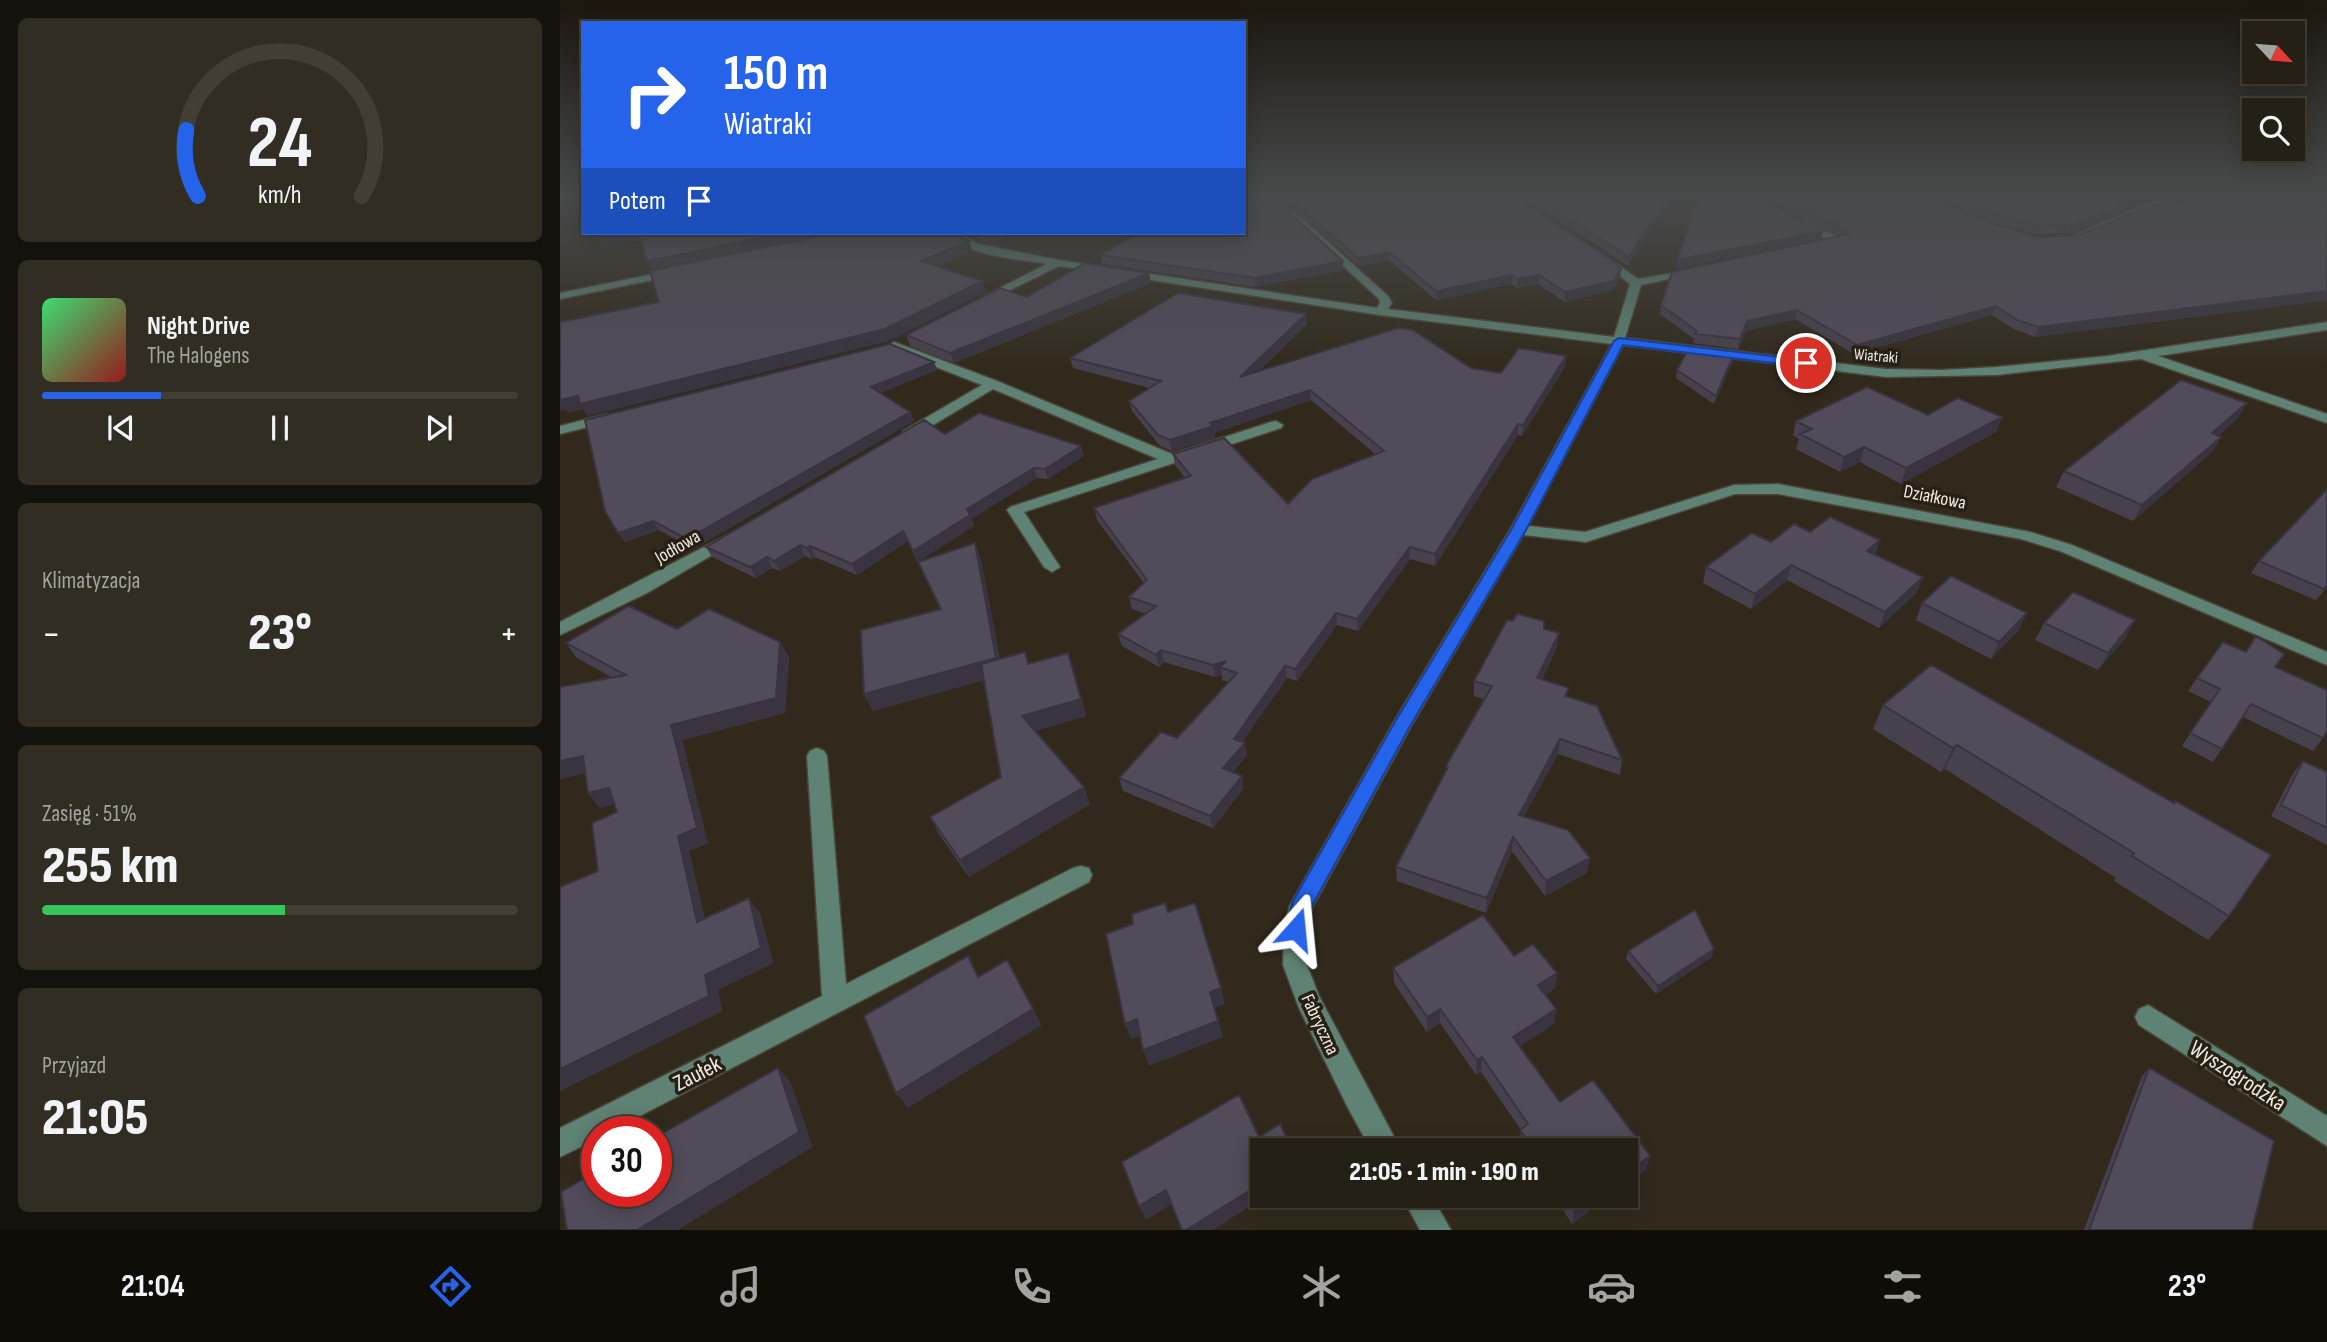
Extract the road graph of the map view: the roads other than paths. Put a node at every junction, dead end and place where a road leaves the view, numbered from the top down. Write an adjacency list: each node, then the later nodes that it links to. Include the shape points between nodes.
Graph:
1 (1014, 254): 4 (street, Wiatraki)
2 (1336, 254): 10 (street, via 1384,298)
3 (1599, 254): 7 (street)
4 (1058, 263): 9 (street); 10 (street, Wiatraki)
5 (688, 270): 8 (street)
6 (1708, 270): 7 (street)
7 (1636, 283): 12 (street, Fabryczna)
8 (560, 296)
9 (977, 304)
10 (1380, 312): 12 (street, Wiatraki)
11 (2327, 326): 14 (street, Wiatraki)
12 (1619, 341): 14 (street, Wiatraki, via 1922,374 2022,370); 22 (street, Fabryczna)
13 (894, 345): 15 (street)
14 (2137, 353): 17 (street)
15 (992, 384): 20 (street); 21 (street)
16 (627, 413): 19 (street)
17 (2327, 419)
18 (1276, 425): 21 (street)
19 (560, 430)
20 (899, 439)
21 (1171, 459): 24 (street, via 1015,510)
22 (1518, 530): 26 (street, Działkowa, via 1586,537 1734,490 1778,489 1898,509 2045,542); 32 (street, Fabryczna, via 1402,725 1298,918 1295,965)
23 (735, 535): 25 (street, Jodłowa, via 642,589)
24 (1052, 568)
25 (560, 629)
26 (2327, 659)
27 (817, 756): 29 (street)
28 (1081, 875): 29 (street, Zaułek)
29 (835, 1002): 33 (street, Zaułek)
30 (2148, 1017): 31 (street, Wyszogrodzka)
31 (2327, 1132)
32 (1380, 1138)
33 (560, 1143)
34 (1423, 1208): 35 (street)
35 (1436, 1230)

